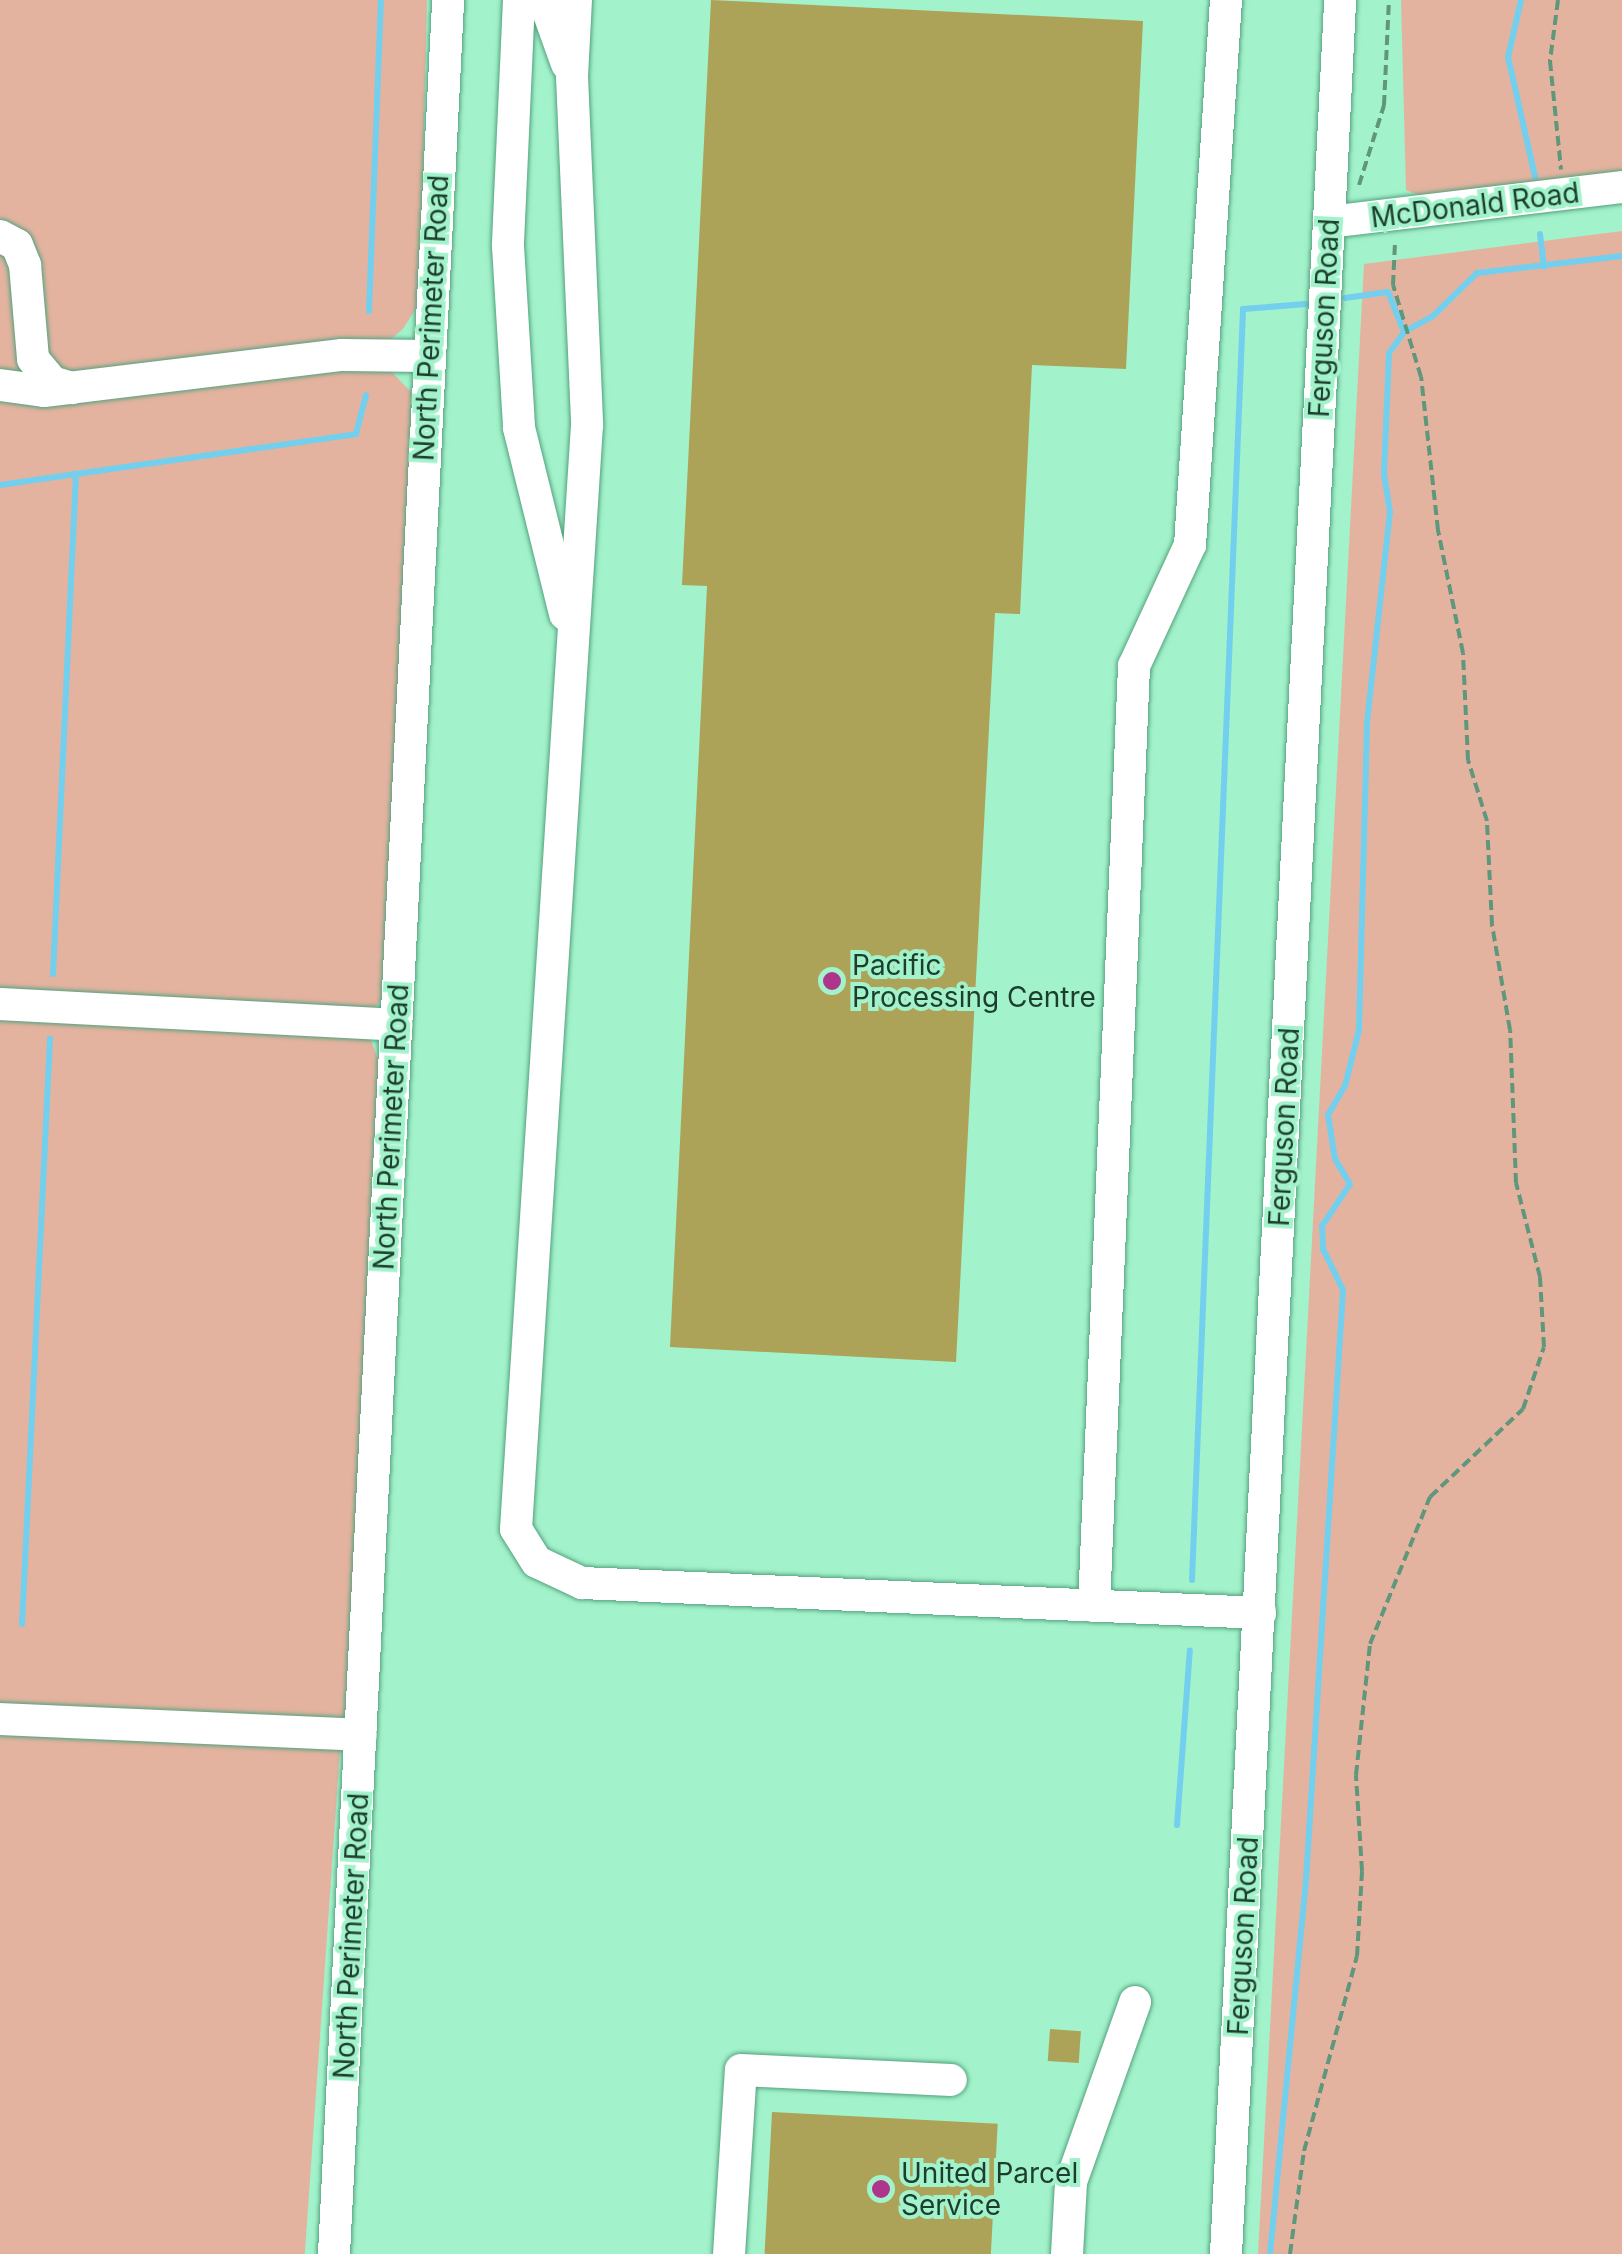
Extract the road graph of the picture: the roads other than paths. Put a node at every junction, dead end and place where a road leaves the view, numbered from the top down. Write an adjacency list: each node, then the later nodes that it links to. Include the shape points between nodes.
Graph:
1 (448, 0): 11 (street, North Perimeter Road)
2 (518, 0): 14 (street, via 508,246 518,428)
3 (544, 0): 7 (street)
4 (576, 0): 7 (street)
5 (1226, 0): 17 (street, via 1190,545 1134,666)
6 (1340, 0): 9 (street, Ferguson Road)
7 (572, 77): 14 (street, via 587,425)
8 (1622, 187): 9 (street, McDonald Road)
9 (1329, 222): 18 (street, Ferguson Road)
10 (0, 236): 13 (street, via 18,245 25,265 33,359 52,382)
11 (429, 356): 13 (street, via 342,355); 16 (street, North Perimeter Road)
12 (0, 385): 13 (street)
13 (72, 388)
14 (573, 646): 17 (street, via 515,1509 526,1547 554,1575 582,1583)
15 (0, 1004): 16 (street)
16 (396, 1026): 20 (street, North Perimeter Road)
17 (1094, 1606): 18 (street)
18 (1260, 1613): 26 (street, Ferguson Road)
19 (0, 1719): 20 (street)
20 (361, 1735): 23 (street, North Perimeter Road)
21 (1136, 2002): 25 (street, via 1071,2182)
22 (951, 2080): 24 (street, via 741,2070)
23 (334, 2254)
24 (729, 2254)
25 (1067, 2254)
26 (1226, 2254)

